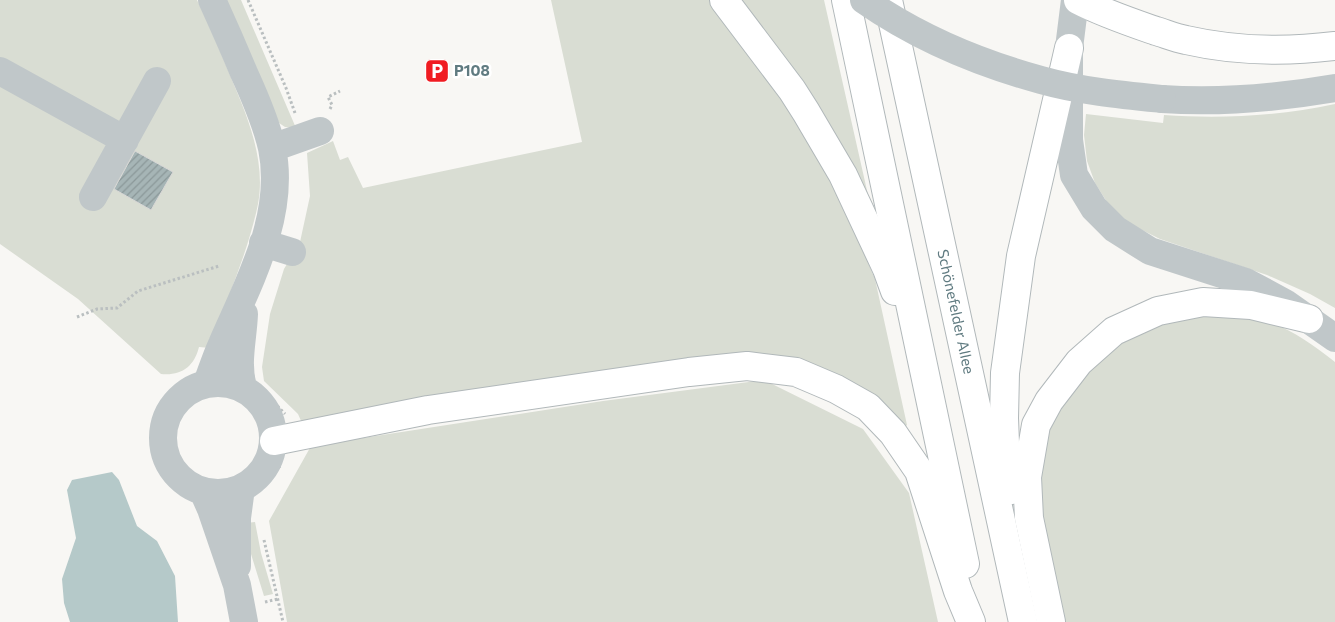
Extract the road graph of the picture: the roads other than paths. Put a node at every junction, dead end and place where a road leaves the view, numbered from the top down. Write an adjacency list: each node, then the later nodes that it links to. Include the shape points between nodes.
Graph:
1 (212, 0): 14 (street, via 258,105)
2 (724, 0): 21 (highway, via 792,90 843,175 887,269)
3 (846, 0): 21 (highway)
4 (864, 0): 11 (street, bridge, via 923,36 982,61 1042,80 1112,94 1198,101 1236,100)
5 (888, 0): 31 (highway, Schönefelder Allee)
6 (1076, 0): 7 (highway, via 1185,40 1283,50); 8 (street)
7 (1335, 46)
8 (1070, 48): 19 (street, via 1069,140 1074,175 1094,208 1115,229 1150,251 1246,282); 32 (highway, via 1021,256 1005,373 1006,468 1032,603)
9 (0, 71): 13 (street)
10 (157, 81): 13 (street)
11 (1335, 88)
12 (312, 134): 14 (street)
13 (125, 140): 15 (street)
14 (272, 148): 16 (street, via 274,200)
15 (93, 197)
16 (263, 243): 17 (street); 18 (street)
17 (292, 252)
18 (244, 295): 22 (street); 23 (street, via 240,375)
19 (1309, 319): 20 (street); 33 (highway, via 1251,305 1203,302 1158,311 1114,331 1079,362 1048,402 1036,425 1027,477 1029,518)
20 (1335, 338)
21 (926, 379): 30 (highway)
22 (207, 383): 23 (street, via 232,384); 26 (street, via 195,387 175,403 168,414 163,439 167,457 176,474)
23 (253, 390): 24 (street)
24 (284, 439): 25 (street); 29 (highway, via 428,410 689,372 747,366 796,372 868,407 893,433 919,471)
25 (252, 489): 26 (street, via 222,493); 27 (street, via 237,518)
26 (203, 491): 27 (street)
27 (237, 585): 28 (street)
28 (244, 622)
29 (971, 622)
30 (977, 622)
31 (1023, 622)
32 (1030, 622)
33 (1051, 622)

